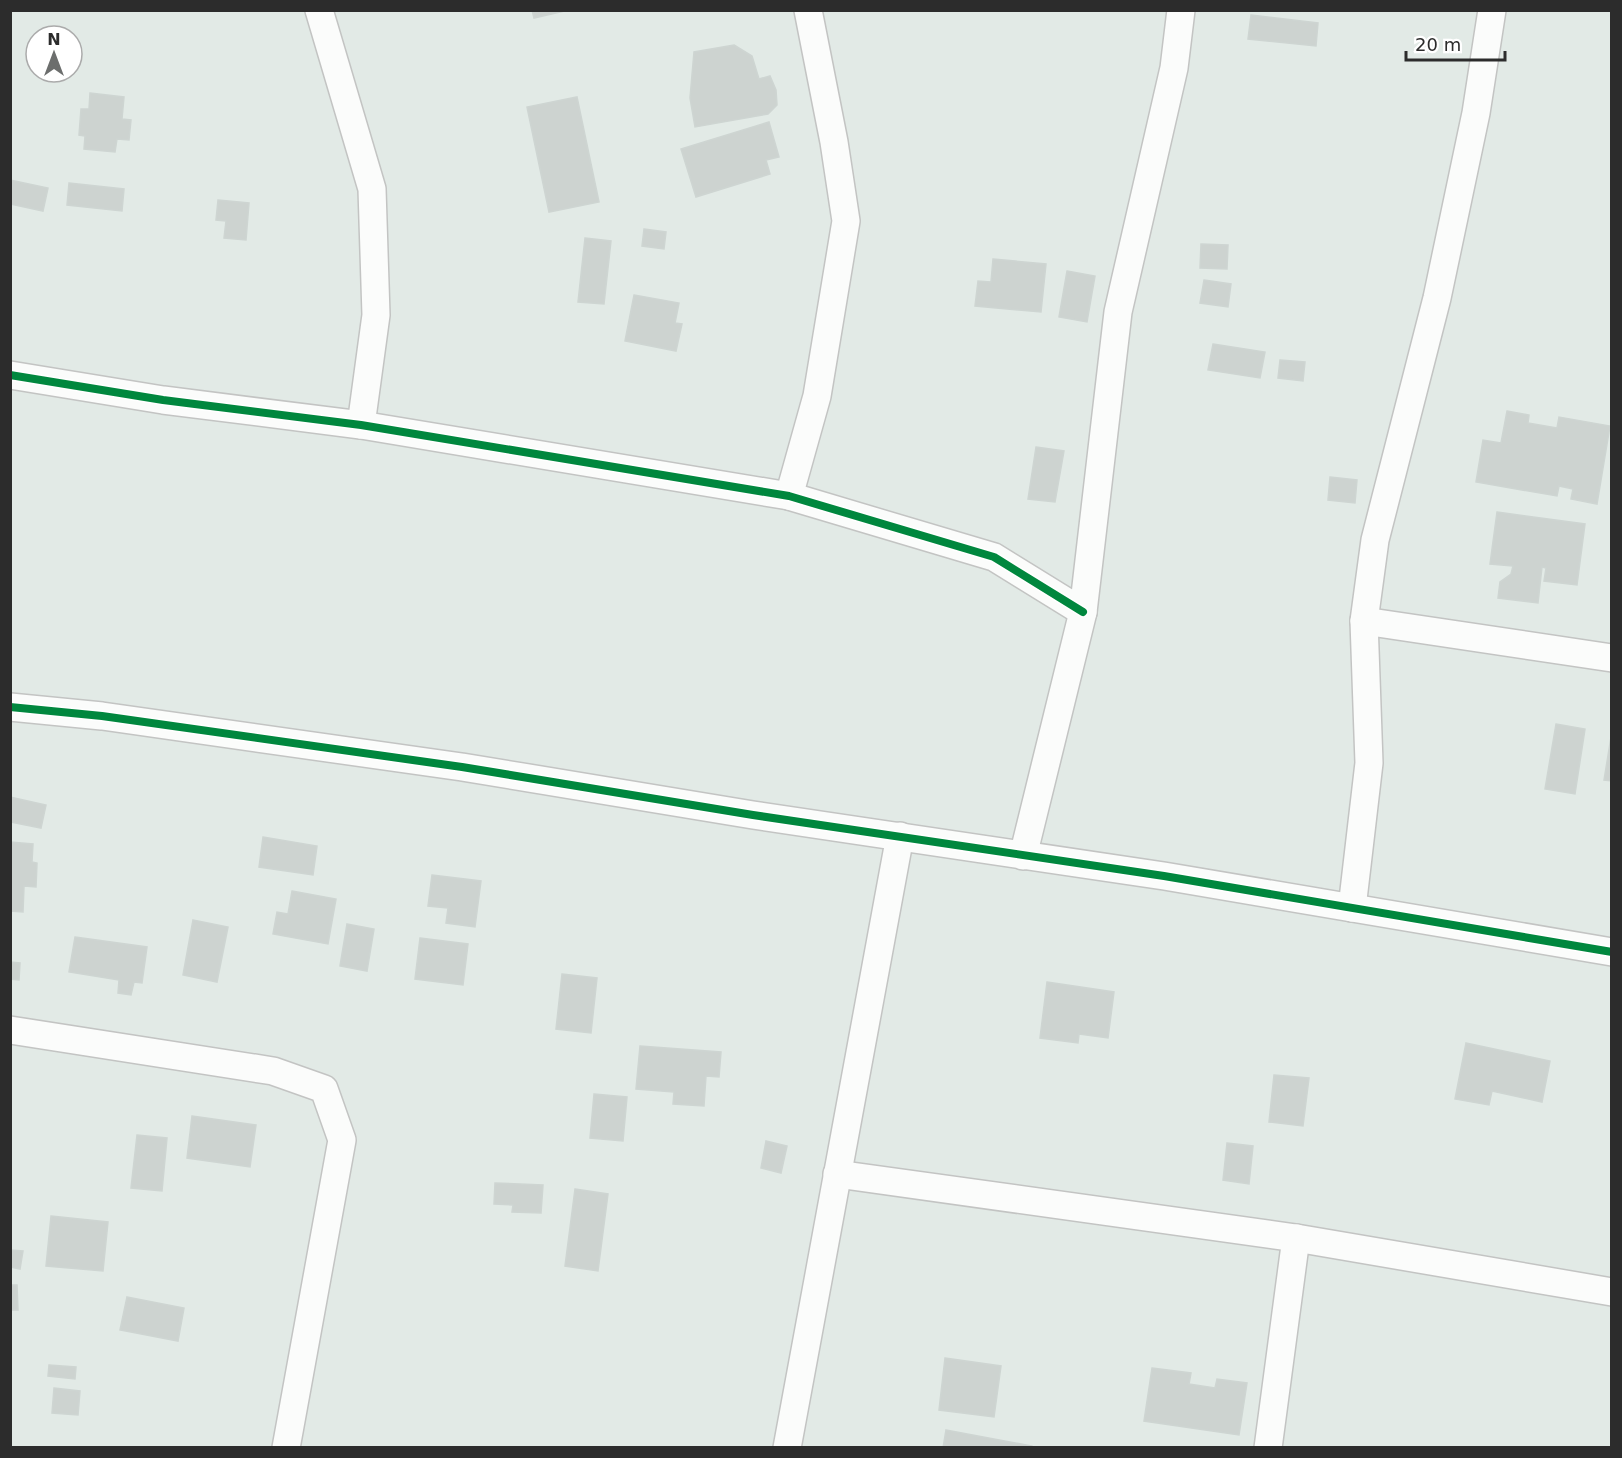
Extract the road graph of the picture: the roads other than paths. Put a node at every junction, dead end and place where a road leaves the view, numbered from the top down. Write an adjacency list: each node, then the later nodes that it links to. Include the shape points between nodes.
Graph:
1 (319, 10): 6 (street, via 372,189 376,315)
2 (808, 10): 7 (street, via 846,221 817,396)
3 (1181, 10): 8 (street, via 1174,68 1118,312)
4 (1492, 10): 9 (street, via 1476,112 1437,298 1375,540)
5 (10, 375): 6 (street, via 163,400)
6 (361, 425): 7 (street)
7 (789, 496): 8 (street, via 994,556)
8 (1083, 612): 13 (street)
9 (1364, 621): 10 (street); 14 (street, via 1368,763)
10 (1611, 658)
11 (10, 707): 12 (street, via 102,716 462,767)
12 (900, 836): 13 (street); 17 (street)
13 (1023, 855): 14 (street)
14 (1352, 908): 15 (street)
15 (1611, 952)
16 (10, 1030): 20 (street, via 273,1071 324,1089 342,1140)
17 (837, 1174): 18 (street); 21 (street)
18 (1296, 1238): 19 (street); 22 (street)
19 (1611, 1292)
20 (286, 1448)
21 (787, 1448)
22 (1268, 1448)

